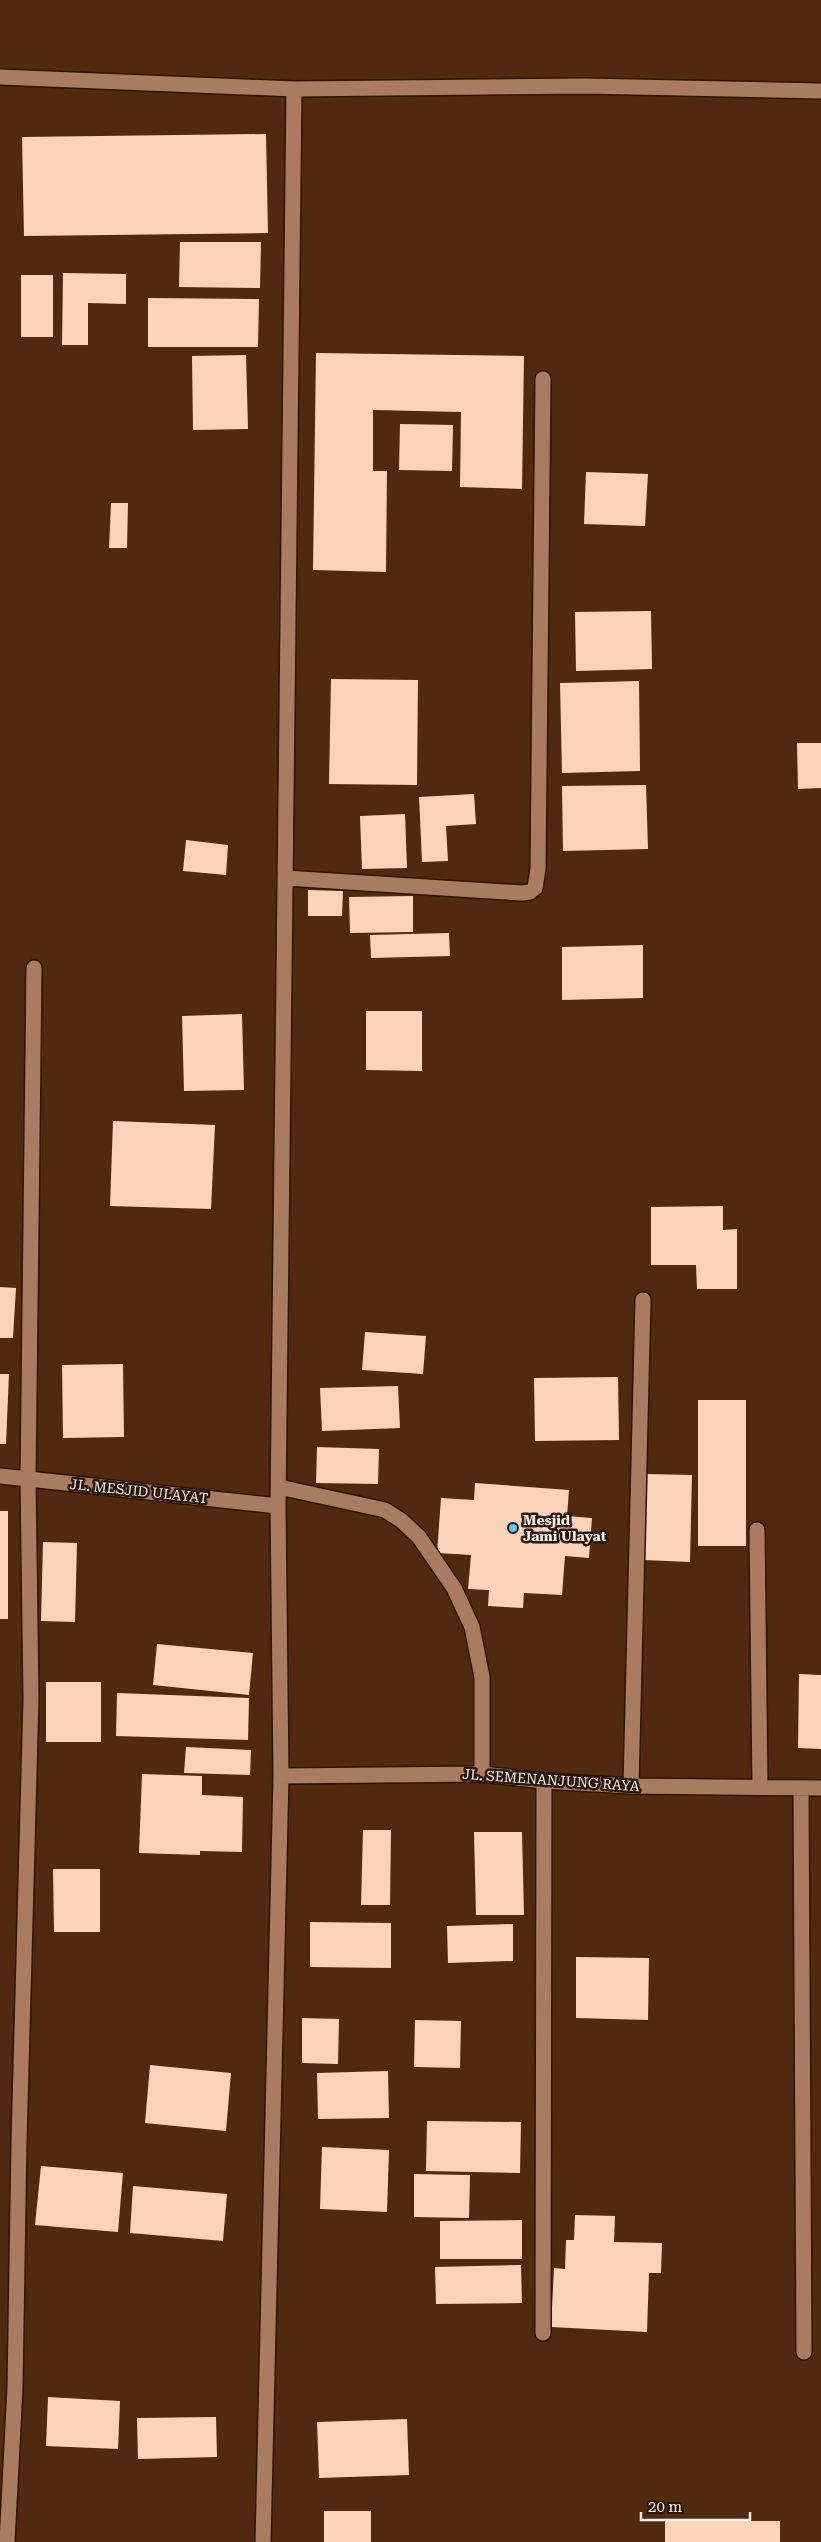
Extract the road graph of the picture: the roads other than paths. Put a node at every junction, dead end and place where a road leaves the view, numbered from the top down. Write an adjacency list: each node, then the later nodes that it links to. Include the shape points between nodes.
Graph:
1 (0, 77): 2 (street)
2 (294, 89): 3 (street, via 585,86); 5 (street)
3 (821, 91)
4 (543, 379): 5 (street, via 538,869 535,888 522,893)
5 (285, 878): 10 (street)
6 (34, 968): 9 (street)
7 (643, 1300): 16 (street)
8 (0, 1476): 9 (street, JL. MESJID ULAYAT)
9 (28, 1479): 11 (street, JL. MESJID ULAYAT); 22 (street, via 31,1699 16,2350)
10 (279, 1487): 11 (street); 13 (street, via 385,1510 402,1520 419,1537 454,1588 472,1627 482,1677)
11 (278, 1506): 14 (street)
12 (757, 1530): 17 (street)
13 (482, 1774): 14 (street, JL. SEMENANJUNG RAYA); 15 (street, JL. SEMENANJUNG RAYA)
14 (281, 1776): 23 (street)
15 (544, 1781): 16 (street, JL. SEMENANJUNG RAYA); 20 (street)
16 (631, 1786): 17 (street, JL. SEMENANJUNG RAYA)
17 (760, 1788): 18 (street, JL. SEMENANJUNG RAYA)
18 (801, 1788): 19 (street, JL. SEMENANJUNG RAYA); 21 (street)
19 (821, 1788)
20 (543, 2333)
21 (804, 2352)
22 (7, 2542)
23 (263, 2542)

